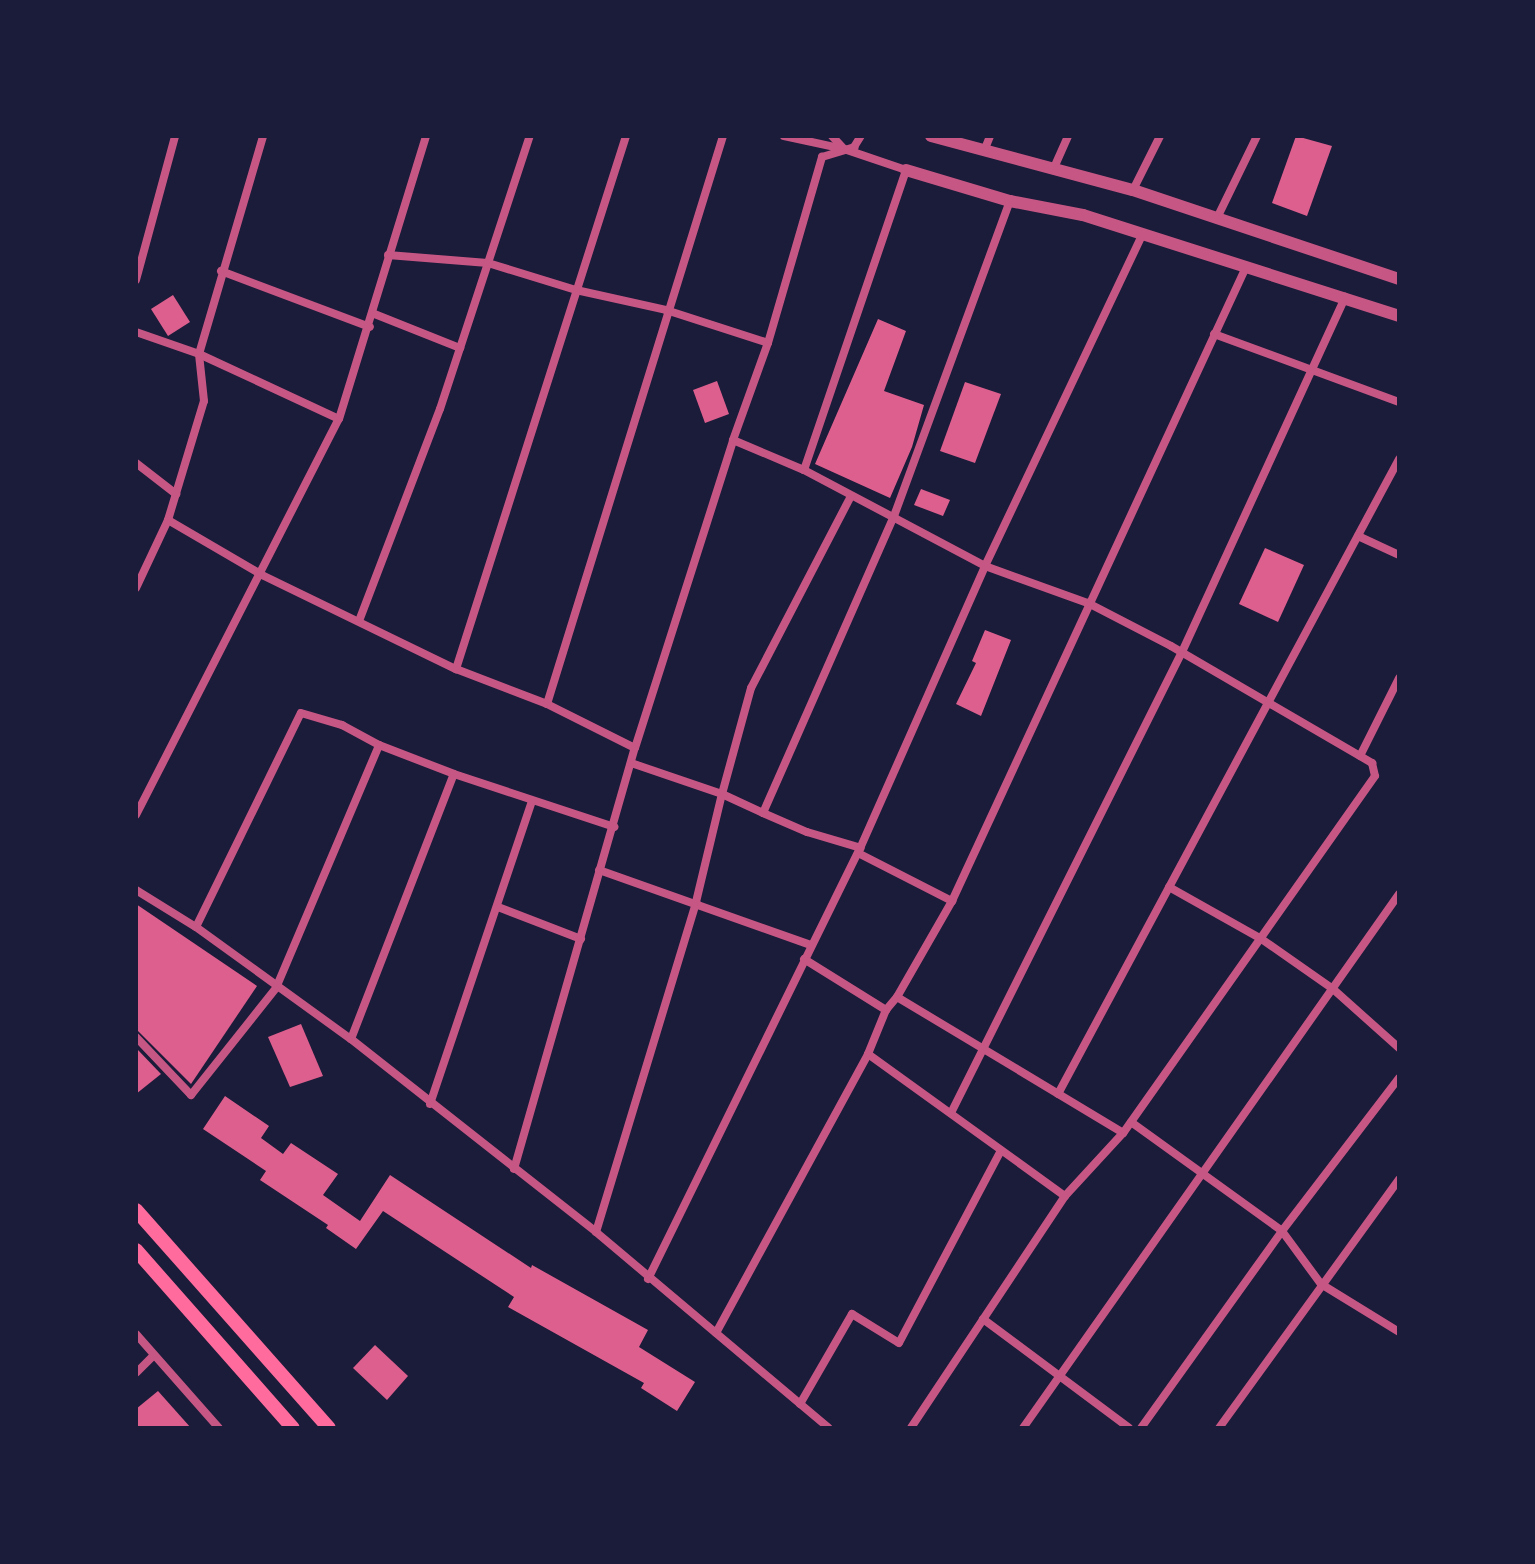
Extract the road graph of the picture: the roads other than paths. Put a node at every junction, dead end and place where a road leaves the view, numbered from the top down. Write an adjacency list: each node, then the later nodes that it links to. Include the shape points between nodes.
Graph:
1 (175, 136): 28 (street)
2 (263, 136): 26 (street)
3 (426, 136): 23 (street)
4 (530, 136): 24 (street)
5 (626, 136): 29 (street)
6 (723, 136): 31 (street)
7 (784, 136): 15 (street)
8 (832, 136): 15 (street)
9 (861, 136): 15 (street, via 854,147)
10 (931, 136): 16 (street)
11 (990, 136): 16 (street)
12 (1068, 136): 18 (street)
13 (1160, 136): 19 (street)
14 (1257, 136): 21 (street)
15 (844, 149): 17 (street); 37 (street, via 822,157)
16 (984, 151): 18 (street)
17 (906, 170): 20 (street); 46 (street)
18 (1053, 170): 19 (street)
19 (1133, 190): 21 (street)
20 (1010, 201): 22 (street); 49 (street)
21 (1218, 216): 27 (street)
22 (1143, 234): 25 (street); 53 (street)
23 (388, 255): 24 (street); 32 (street)
24 (488, 263): 29 (street); 38 (street)
25 (1246, 267): 30 (street); 36 (street)
26 (221, 271): 34 (street); 39 (street)
27 (1399, 279)
28 (136, 280)
29 (576, 290): 31 (street); 59 (street)
30 (1345, 297): 33 (street); 40 (street)
31 (666, 310): 37 (street); 62 (street)
32 (372, 313): 34 (street); 38 (street)
33 (1399, 316)
34 (370, 327): 42 (street)
35 (136, 332): 39 (street)
36 (1214, 334): 40 (street); 56 (street)
37 (768, 343): 43 (street)
38 (460, 348): 57 (street)
39 (199, 354): 42 (street); 47 (street, via 204,401)
40 (1313, 373): 41 (street); 58 (street)
41 (1399, 402)
42 (339, 419): 54 (street)
43 (733, 440): 46 (street); 64 (street)
44 (1399, 459): 51 (street)
45 (136, 463): 47 (street)
46 (804, 470): 48 (street)
47 (176, 494): 50 (street)
48 (851, 496): 49 (street); 68 (street, via 751,688)
49 (894, 516): 53 (street); 70 (street)
50 (168, 520): 54 (street); 55 (street)
51 (1358, 536): 52 (street); 61 (street)
52 (1399, 555)
53 (985, 566): 56 (street); 73 (street)
54 (262, 575): 57 (street); 71 (street)
55 (136, 588)
56 (1088, 603): 58 (street); 78 (street)
57 (359, 621): 59 (street)
58 (1182, 652): 61 (street); 92 (street)
59 (456, 669): 62 (street)
60 (1399, 678): 65 (street)
61 (1267, 702): 65 (street); 75 (street)
62 (547, 704): 64 (street)
63 (379, 745): 67 (street); 81 (street, via 342,725 301,713); 86 (street)
64 (635, 748): 66 (street)
65 (1360, 756): 82 (street, via 1372,763 1375,776)
66 (631, 763): 68 (street); 72 (street)
67 (454, 774): 69 (street); 91 (street)
68 (722, 794): 70 (street); 79 (street)
69 (532, 801): 72 (street); 80 (street)
70 (763, 813): 73 (street)
71 (136, 815)
72 (614, 827): 74 (street)
73 (859, 850): 78 (street); 84 (street)
74 (599, 870): 79 (street); 83 (street)
75 (1169, 887): 82 (street); 96 (street)
76 (136, 890): 81 (street)
77 (1399, 894): 87 (street)
78 (952, 901): 88 (street)
79 (696, 902): 84 (street); 108 (street)
80 (498, 907): 83 (street); 97 (street)
81 (196, 927): 86 (street)
82 (1260, 938): 87 (street); 99 (street)
83 (581, 939): 102 (street)
84 (811, 945): 85 (street)
85 (804, 959): 89 (street); 110 (street)
86 (276, 988): 90 (street, via 191,1095); 91 (street)
87 (1333, 989): 93 (street); 103 (street)
88 (897, 997): 89 (street); 92 (street)
89 (886, 1010): 94 (street)
90 (136, 1037)
91 (351, 1039): 97 (street)
92 (983, 1048): 96 (street); 98 (street)
93 (1399, 1048)
94 (868, 1054): 98 (street); 114 (street)
95 (1399, 1078): 107 (street)
96 (1058, 1094): 100 (street)
97 (430, 1104): 102 (street)
98 (951, 1113): 101 (street)
99 (1131, 1122): 100 (street); 103 (street)
100 (1123, 1133): 105 (street)
101 (1001, 1150): 105 (street); 119 (street, via 899,1343 852,1314)
102 (514, 1169): 108 (street)
103 (1204, 1172): 107 (street); 118 (street)
104 (1399, 1179): 111 (street)
105 (1065, 1196): 112 (street)
106 (136, 1210): 122 (main road)
107 (1282, 1231): 111 (street); 127 (street)
108 (596, 1232): 110 (street)
109 (136, 1250): 121 (main road)
110 (648, 1279): 114 (street)
111 (1321, 1284): 113 (street); 128 (street)
112 (983, 1319): 118 (street); 124 (street)
113 (1399, 1332)
114 (716, 1333): 119 (street)
115 (136, 1334): 116 (street)
116 (154, 1355): 117 (street); 120 (street)
117 (136, 1373)
118 (1057, 1376): 125 (street); 126 (street)
119 (800, 1404): 123 (street)
120 (219, 1428)
121 (293, 1428)
122 (329, 1428)
123 (829, 1428)
124 (911, 1428)
125 (1023, 1428)
126 (1129, 1428)
127 (1141, 1428)
128 (1219, 1428)

